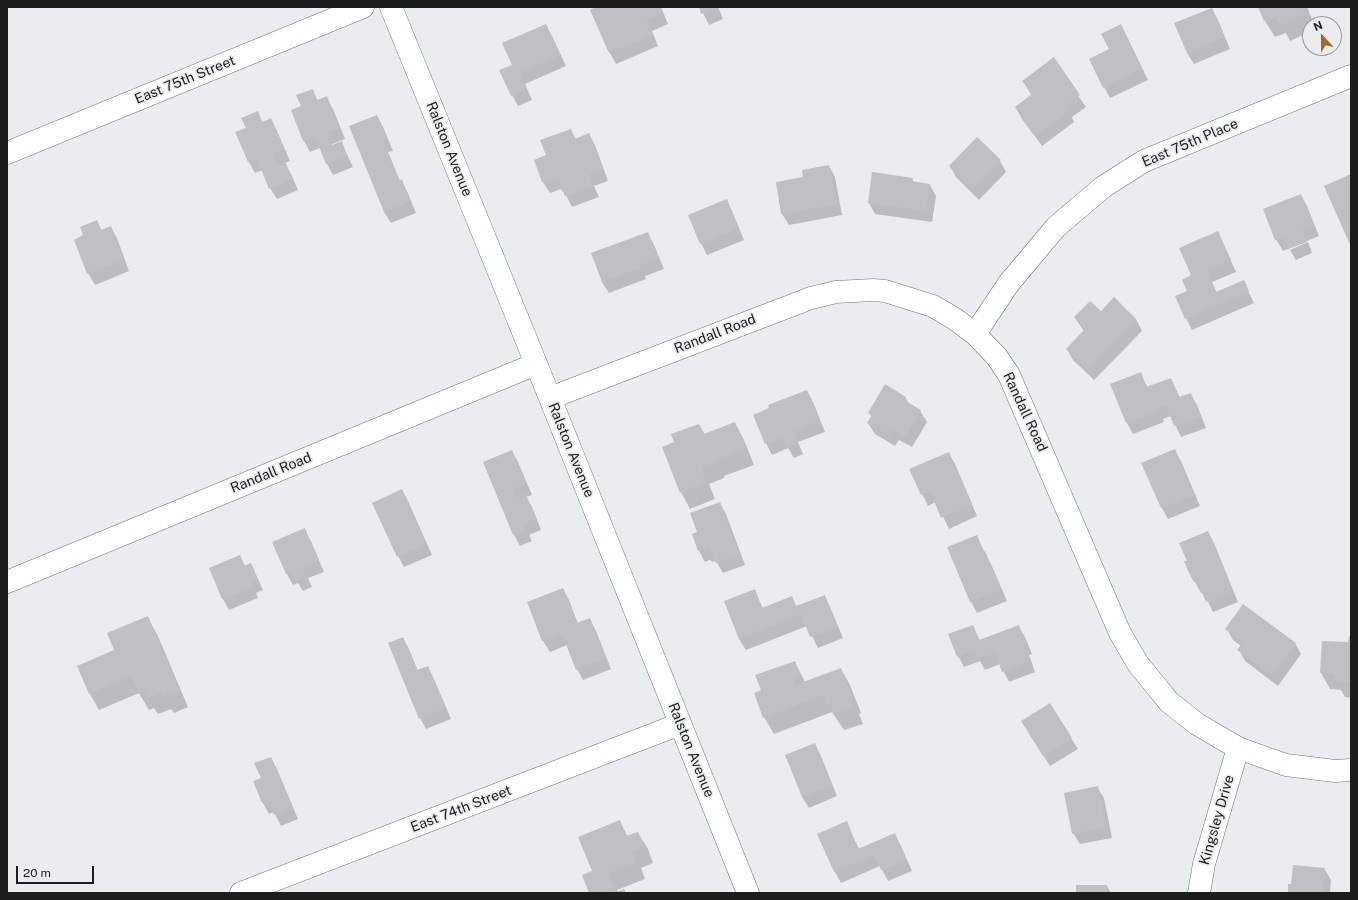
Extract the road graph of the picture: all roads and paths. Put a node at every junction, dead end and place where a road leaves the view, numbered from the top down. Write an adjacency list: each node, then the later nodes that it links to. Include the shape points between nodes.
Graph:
1 (363, 7): 4 (street, East 75th Street)
2 (391, 7): 6 (street, Ralston Avenue)
3 (1351, 76): 5 (street, East 75th Place, via 1144,161 1103,187 1056,227 1009,283)
4 (7, 153)
5 (975, 334): 7 (street, Randall Road, via 933,306 911,298 879,291 836,292 811,298); 10 (street, Randall Road, via 997,357 1013,382 1120,633 1138,664 1170,702 1188,718)
6 (536, 364): 7 (street, Ralston Avenue); 8 (street, Randall Road)
7 (550, 398): 9 (street, Ralston Avenue)
8 (7, 582)
9 (680, 724): 12 (street, East 74th Street); 13 (street, Ralston Avenue)
10 (1238, 748): 11 (street, Randall Road, via 1286,765 1335,771); 14 (street, Kingsley Drive, via 1204,864)
11 (1351, 770)
12 (241, 893)
13 (748, 893)
14 (1199, 893)

